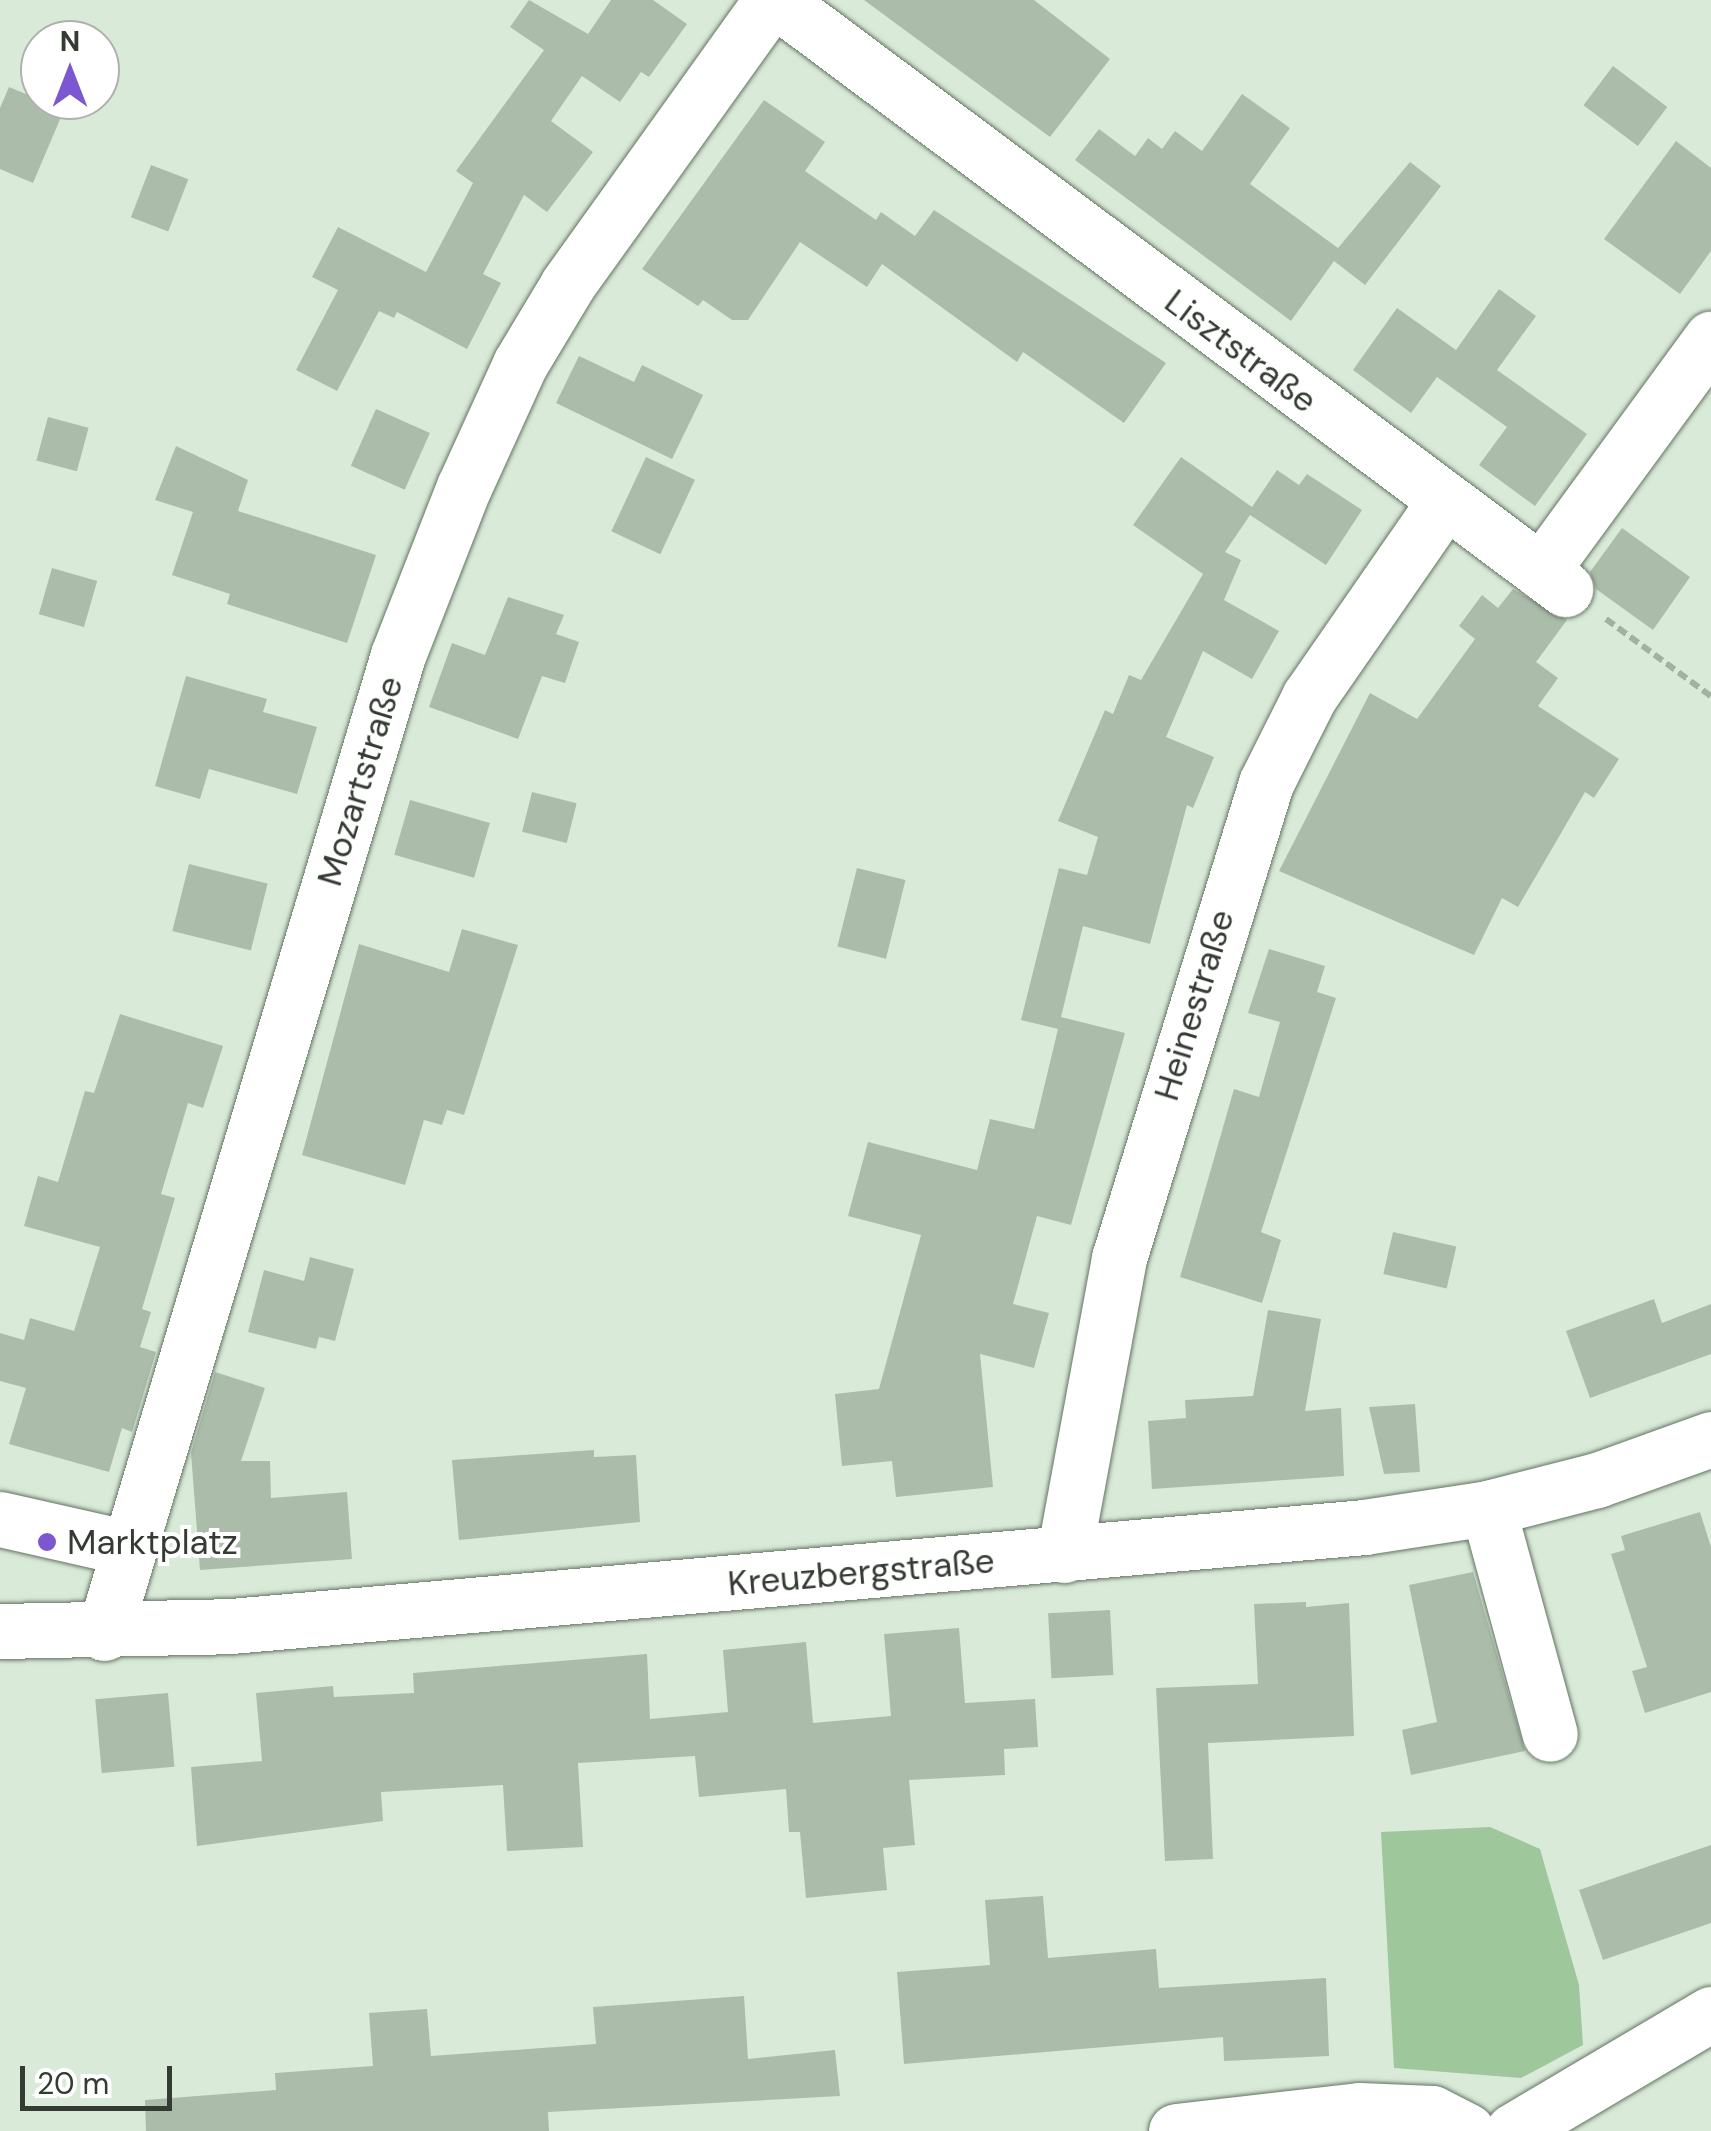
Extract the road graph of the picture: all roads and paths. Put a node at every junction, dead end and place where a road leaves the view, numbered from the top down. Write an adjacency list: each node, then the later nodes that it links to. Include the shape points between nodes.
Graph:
1 (773, 0): 3 (street, Lisztstraße); 9 (street, Mozartstraße, via 568,284 520,364 464,487 398,655)
2 (1711, 339): 4 (street)
3 (1444, 502): 4 (street, Lisztstraße); 10 (street, Heinestraße, via 1309,697 1266,784 1119,1258)
4 (1553, 580): 5 (path)
5 (1711, 696)
6 (1706, 1458): 7 (street, Kreuzbergstraße)
7 (1488, 1508): 10 (street, Kreuzbergstraße); 13 (street)
8 (0, 1520): 9 (street)
9 (129, 1548): 12 (street, Mozartstraße)
10 (1064, 1555): 12 (street, Kreuzbergstraße)
11 (0, 1631): 12 (street, Kreuzbergstraße)
12 (104, 1633)
13 (1550, 1734)
14 (1711, 2014): 17 (street)
15 (1176, 2131): 16 (street, via 1359,2110 1432,2113)
16 (1467, 2131)
17 (1513, 2131)

